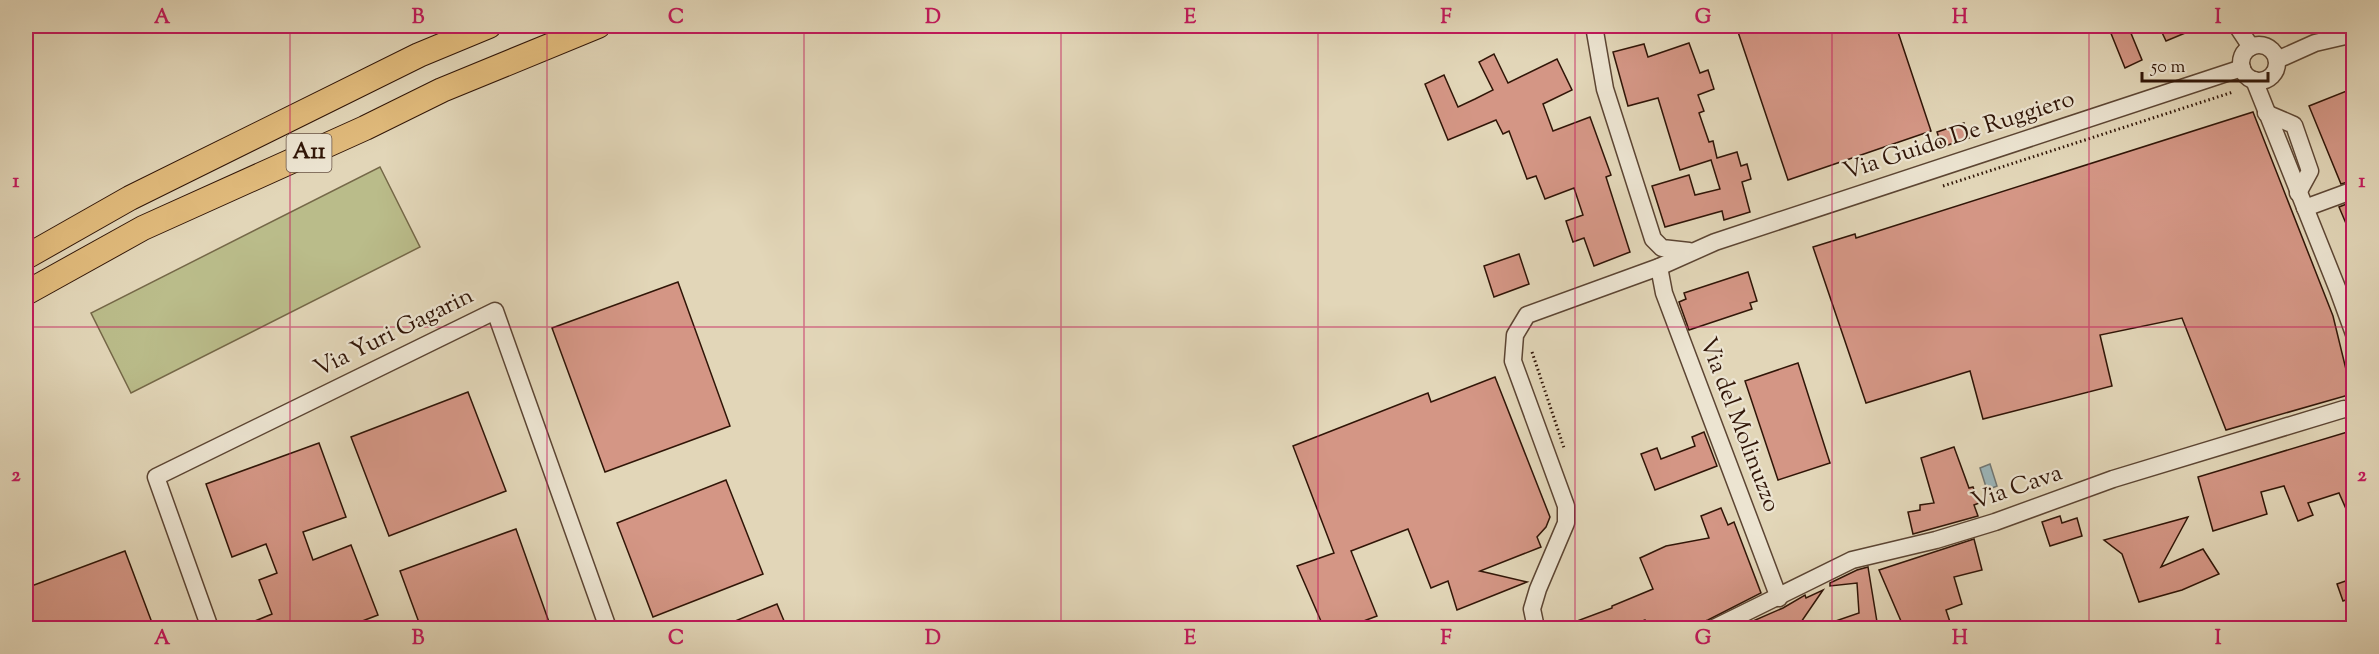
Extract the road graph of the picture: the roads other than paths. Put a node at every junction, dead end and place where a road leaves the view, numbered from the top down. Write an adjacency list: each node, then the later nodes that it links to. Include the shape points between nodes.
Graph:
1 (489, 26): 13 (highway, A11, via 419,55 130,198)
2 (598, 26): 15 (highway, A11, via 442,90 143,228)
3 (1594, 26): 12 (street, Via Guido De Ruggiero, via 1605,89 1653,239 1662,248)
4 (2237, 26): 6 (street)
5 (2354, 34): 7 (street, via 2315,43)
6 (2251, 47): 7 (street, via 2268,48); 8 (street, via 2241,58)
7 (2277, 60): 9 (street, via 2270,77)
8 (2242, 68): 9 (street); 12 (street, Via Guido De Ruggiero)
9 (2254, 80): 11 (street)
10 (2354, 190): 11 (street)
11 (2302, 200): 16 (street)
12 (1693, 251): 14 (street, Via Guido De Ruggiero)
13 (26, 257)
14 (1659, 267): 18 (street, Via del Molinuzzo, via 1664,293); 21 (street, Via Guido De Ruggiero, via 1527,315 1515,335 1514,361 1566,506 1566,523 1532,609)
15 (26, 293)
16 (2354, 334)
17 (2349, 410): 18 (street, Via Cava, via 2113,479 1936,540 1852,560)
18 (1779, 598): 22 (street, Via Cava)
19 (210, 628): 20 (street, Via Yuri Gagarin, via 156,477 495,310)
20 (608, 628)
21 (1536, 628)
22 (1718, 628)

